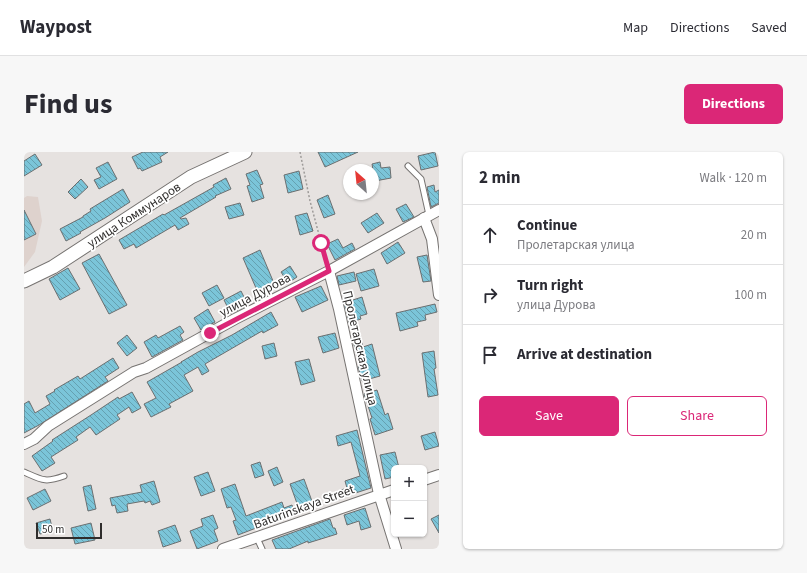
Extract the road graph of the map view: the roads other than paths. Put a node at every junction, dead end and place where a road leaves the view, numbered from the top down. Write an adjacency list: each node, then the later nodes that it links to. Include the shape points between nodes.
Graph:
1 (245, 152): 6 (street, улица Коммунаров, via 191,177 53,268)
2 (408, 166): 4 (lane, via 420,179)
3 (439, 210): 4 (street, улица Дурова)
4 (426, 216): 5 (street, улица Дурова); 7 (street, via 432,239)
5 (329, 271): 8 (street, улица Дурова, via 134,372); 14 (street, Пролетарская улица)
6 (24, 281)
7 (439, 295)
8 (24, 444)
9 (24, 472): 11 (lane, via 40,479 51,480)
10 (439, 475): 12 (street)
11 (64, 476)
12 (427, 479)
13 (391, 491): 14 (street, Baturinskaya Street)
14 (379, 494): 15 (street, Baturinskaya Street); 18 (street, Пролетарская улица)
15 (257, 538): 16 (street, Baturinskaya Street); 17 (lane)
16 (230, 548)
17 (262, 549)
18 (396, 549)

